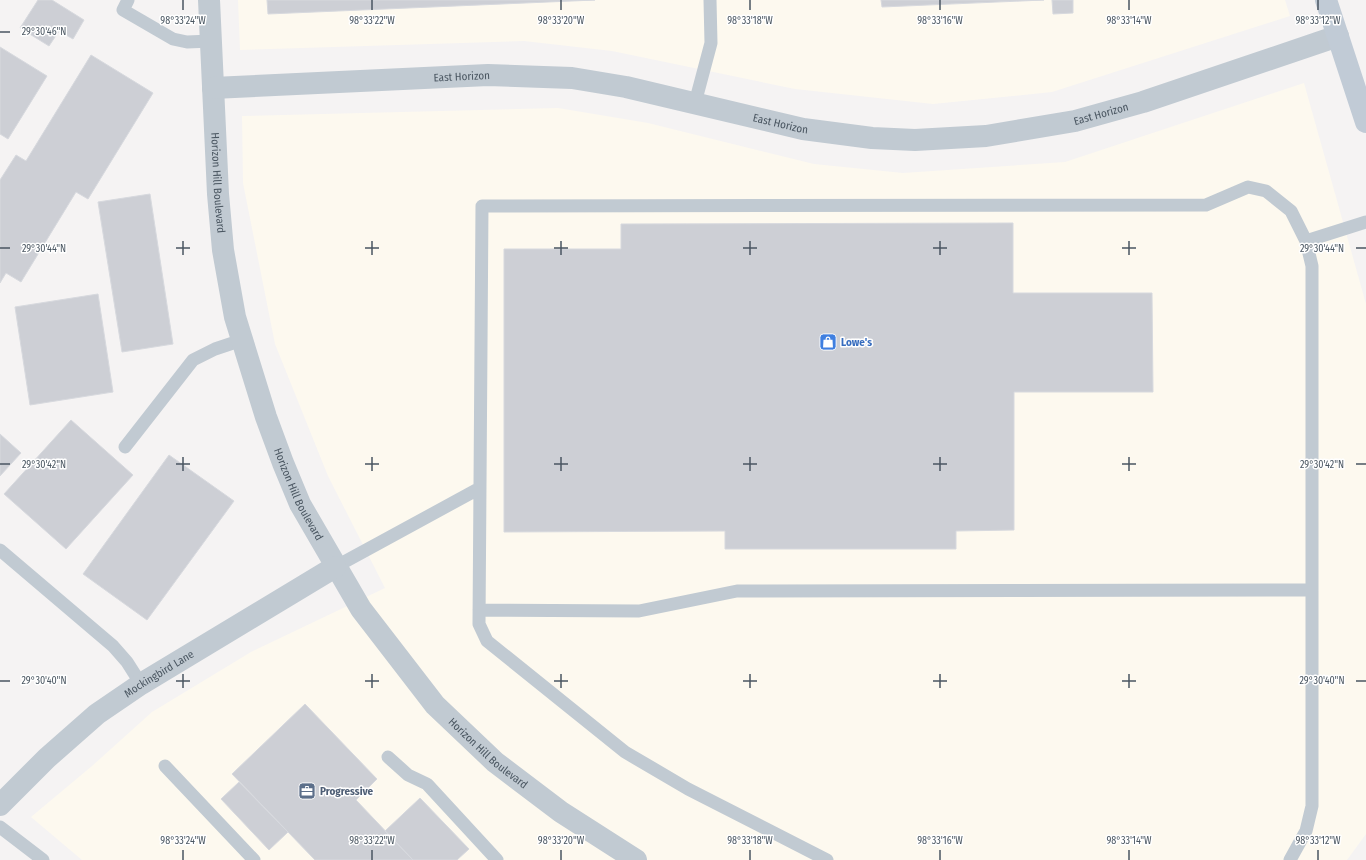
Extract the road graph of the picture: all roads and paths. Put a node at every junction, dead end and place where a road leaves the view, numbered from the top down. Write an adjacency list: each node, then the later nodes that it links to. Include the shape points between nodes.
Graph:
1 (128, 0): 6 (lane, via 123,10 173,39 187,42)
2 (209, 0): 6 (street, Horizon Hill Boulevard)
3 (710, 0): 8 (lane, via 710,43)
4 (1326, 0): 5 (main road)
5 (1338, 36): 8 (street, East Horizon, via 1144,102 1075,121 986,136 915,140 872,138 802,129); 9 (main road)
6 (210, 41): 7 (street, Horizon Hill Boulevard)
7 (213, 88): 8 (street, East Horizon, via 488,75 572,78 626,86); 12 (street, Horizon Hill Boulevard, via 223,250 235,317)
8 (695, 103)
9 (1366, 122)
10 (1366, 222): 11 (lane)
11 (1306, 241): 14 (lane, via 1291,211 1266,191 1248,187 1206,205 482,206); 17 (lane, via 1312,266)
12 (242, 340): 13 (lane, via 215,349 194,360); 16 (street, Horizon Hill Boulevard, via 283,463 300,504)
13 (125, 447)
14 (480, 488): 16 (lane); 18 (lane)
15 (0, 550): 19 (lane, via 113,646)
16 (335, 567): 19 (street, Mockingbird Lane); 27 (street, Horizon Hill Boulevard, via 361,609 435,705 495,762 561,812)
17 (1312, 590): 18 (lane, via 737,591 639,611); 29 (lane, via 1312,806 1306,831)
18 (479, 610): 28 (lane, via 479,624 487,641 625,752 688,789)
19 (141, 684): 22 (street, Mockingbird Lane, via 97,714 47,758)
20 (388, 757): 26 (lane, via 408,775 428,784)
21 (165, 766): 25 (lane)
22 (0, 805)
23 (0, 827): 24 (lane)
24 (44, 860)
25 (254, 860)
26 (496, 860)
27 (636, 860)
28 (827, 860)
29 (1290, 860)

